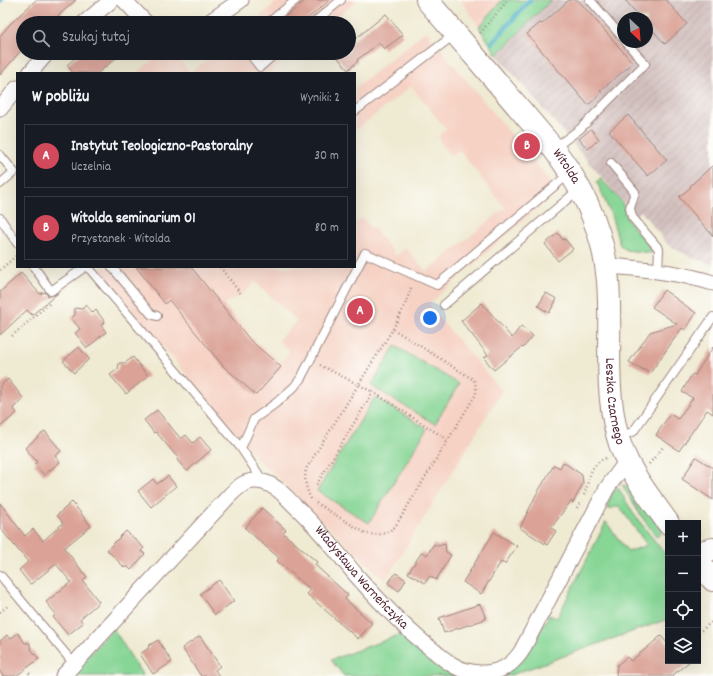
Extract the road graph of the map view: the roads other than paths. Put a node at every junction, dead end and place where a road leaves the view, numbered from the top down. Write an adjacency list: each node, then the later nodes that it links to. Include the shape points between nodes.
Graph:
1 (112, 0): 8 (street)
2 (124, 0): 9 (street)
3 (241, 0): 10 (street)
4 (296, 0): 11 (lane)
5 (341, 0): 12 (lane)
6 (427, 0): 14 (street, Witolda)
7 (590, 0): 13 (lane)
8 (93, 16)
9 (139, 16)
10 (218, 16)
11 (277, 16)
12 (322, 16)
13 (617, 31)
14 (455, 33): 22 (lane); 23 (street, Witolda)
15 (631, 48): 23 (lane, via 645,64 580,129)
16 (41, 60): 19 (street)
17 (254, 60): 18 (lane, via 260,67)
18 (268, 60)
19 (31, 72)
20 (16, 89): 21 (street)
21 (0, 109)
22 (356, 110)
23 (554, 148): 27 (street, Witolda)
24 (0, 156): 26 (lane)
25 (611, 163): 36 (lane, via 635,192 630,208 632,217 642,224 659,249)
26 (16, 174): 28 (lane)
27 (576, 181): 31 (street, Witolda, via 595,223); 38 (lane, via 571,196); 42 (lane, via 437,285 366,253 301,378 276,403 254,419)
28 (0, 184)
29 (0, 218): 30 (lane)
30 (16, 242)
31 (606, 266): 36 (street); 41 (street, Leszka Czarnego, via 611,402)
32 (35, 268): 33 (lane, via 51,291)
33 (86, 268)
34 (88, 268): 42 (lane)
35 (113, 268): 39 (lane, via 150,314)
36 (658, 271): 37 (street)
37 (713, 283)
38 (444, 305)
39 (157, 316)
40 (713, 317): 41 (lane, via 633,432)
41 (617, 436): 43 (street, Leszka Czarnego)
42 (241, 448): 44 (lane)
43 (628, 462): 44 (street, Władysława Warneńczyka, via 607,488 521,652 511,663 487,673 467,671 453,665 416,637 356,575 312,521 276,487); 45 (street, Leszka Czarnego)
44 (264, 482): 51 (street, via 252,481 240,485)
45 (666, 520)
46 (713, 549): 47 (street)
47 (701, 553)
48 (701, 565): 50 (street)
49 (0, 575): 51 (lane)
50 (713, 579)
51 (74, 664): 52 (street)
52 (63, 676)

